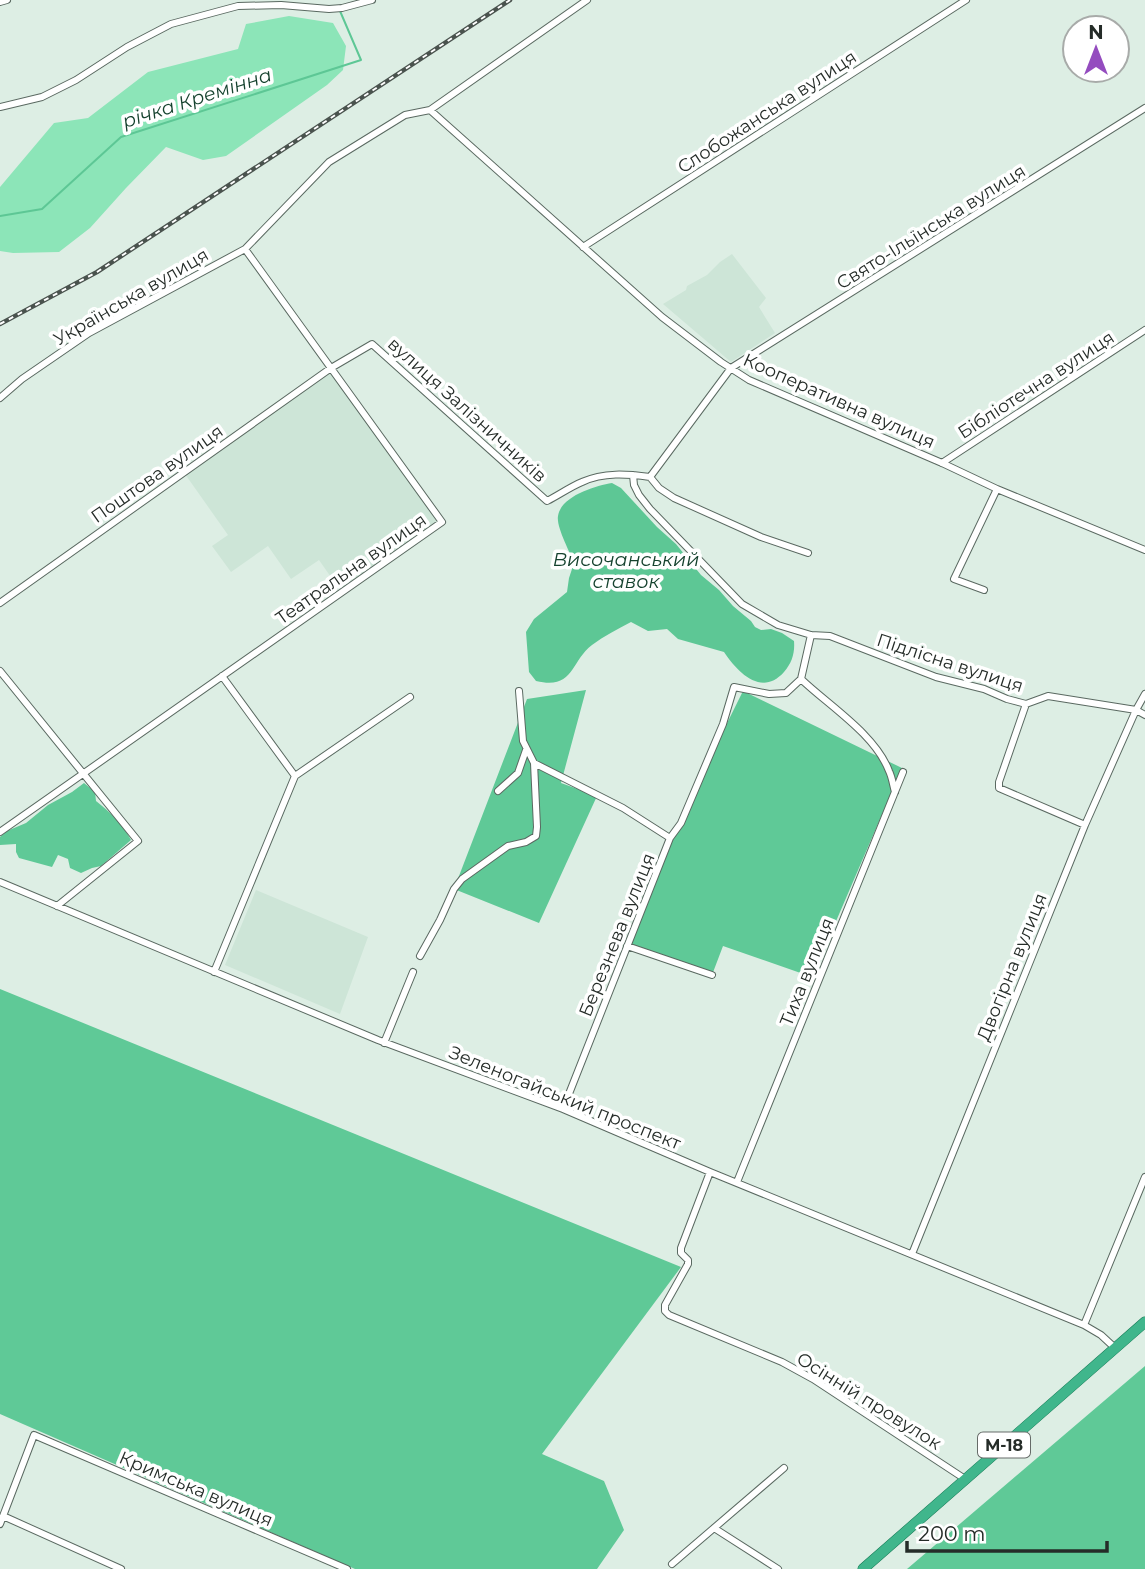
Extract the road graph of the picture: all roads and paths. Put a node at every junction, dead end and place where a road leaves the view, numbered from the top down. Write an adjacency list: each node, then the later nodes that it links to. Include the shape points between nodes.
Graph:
1 (7, 0): 5 (street)
2 (372, 0): 6 (street, via 339,8)
3 (587, 0): 9 (street, Українська вулиця)
4 (966, 0): 10 (street, Слобожанська вулиця)
5 (0, 2)
6 (237, 3): 7 (street, via 171,24 42,97)
7 (0, 107)
8 (1145, 108): 14 (street, Свято-Ільїнська вулиця)
9 (430, 110): 10 (street, Кооперативна вулиця); 11 (street, Українська вулиця, via 405,115 329,162)
10 (583, 247): 14 (street, Кооперативна вулиця, via 662,317)
11 (245, 248): 13 (street, Театральна вулиця); 15 (street, Українська вулиця, via 89,333)
12 (1145, 330): 16 (street, Бібліотечна вулиця)
13 (331, 368): 17 (street, вулиця Залізничників, via 372,344 547,501 584,481); 23 (street, Поштова вулиця); 26 (street, Театральна вулиця, via 442,522)
14 (731, 368): 16 (street, Кооперативна вулиця, via 748,380); 18 (street)
15 (0, 398)
16 (942, 463): 19 (street, Кооперативна вулиця)
17 (633, 475): 18 (street); 24 (street, Підлісна вулиця, via 634,485 650,509 742,604 778,625)
18 (650, 477): 21 (street, via 674,498)
19 (997, 489): 20 (street, Кооперативна вулиця); 22 (street, via 954,579)
20 (1145, 550)
21 (808, 553)
22 (984, 590)
23 (0, 603)
24 (811, 635): 27 (street); 31 (street, Підлісна вулиця, via 830,636 936,677)
25 (0, 671): 37 (street)
26 (222, 676): 37 (street, Театральна вулиця); 38 (street)
27 (800, 679): 40 (street, via 879,752); 43 (street, via 786,693 734,687 687,811)
28 (519, 691): 34 (street)
29 (1145, 694): 32 (street, Двогірна вулиця)
30 (410, 697): 38 (street)
31 (1026, 704): 32 (street, Підлісна вулиця, via 1048,696); 41 (street, via 999,788)
32 (1136, 710): 33 (street, Підлісна вулиця); 41 (street, Двогірна вулиця)
33 (1145, 715)
34 (526, 750): 35 (street); 39 (street, via 518,773)
35 (534, 763): 43 (street, Березнева вулиця, via 623,808); 47 (street, via 536,836 508,846 462,879)
36 (903, 772): 40 (street, Тиха вулиця)
37 (83, 774): 42 (street, Театральна вулиця); 45 (street, via 138,841)
38 (295, 776): 48 (street)
39 (498, 791)
40 (895, 792): 55 (street, Тиха вулиця)
41 (1085, 825): 56 (street, Двогірна вулиця)
42 (0, 832)
43 (670, 838): 46 (street, Березнева вулиця)
44 (0, 882): 45 (street, Зеленогайський проспект)
45 (57, 906): 48 (street, Зеленогайський проспект)
46 (627, 946): 50 (street); 52 (street, Березнева вулиця)
47 (420, 956)
48 (214, 972): 51 (street, Зеленогайський проспект)
49 (413, 972): 51 (street)
50 (712, 975)
51 (384, 1043): 52 (street, Зеленогайський проспект)
52 (563, 1109): 53 (street, Зеленогайський проспект)
53 (710, 1172): 55 (street, Зеленогайський проспект); 61 (street, Осінній провулок, via 681,1248 688,1264 665,1311 813,1379)
54 (1145, 1177): 58 (street)
55 (737, 1182): 56 (street, Зеленогайський проспект)
56 (912, 1254): 58 (street, Зеленогайський проспект)
57 (1145, 1322): 59 (highway, М-18)
58 (1084, 1325): 59 (street, Зеленогайський проспект)
59 (1115, 1348): 61 (highway, М-18)
60 (784, 1468): 63 (street)
61 (965, 1479): 68 (highway, М-18)
62 (1, 1520): 65 (street); 66 (street, Кримська вулиця, via 34,1434)
63 (714, 1528): 64 (street); 67 (street)
64 (672, 1564)
65 (121, 1569)
66 (346, 1569)
67 (778, 1569)
68 (863, 1569)

